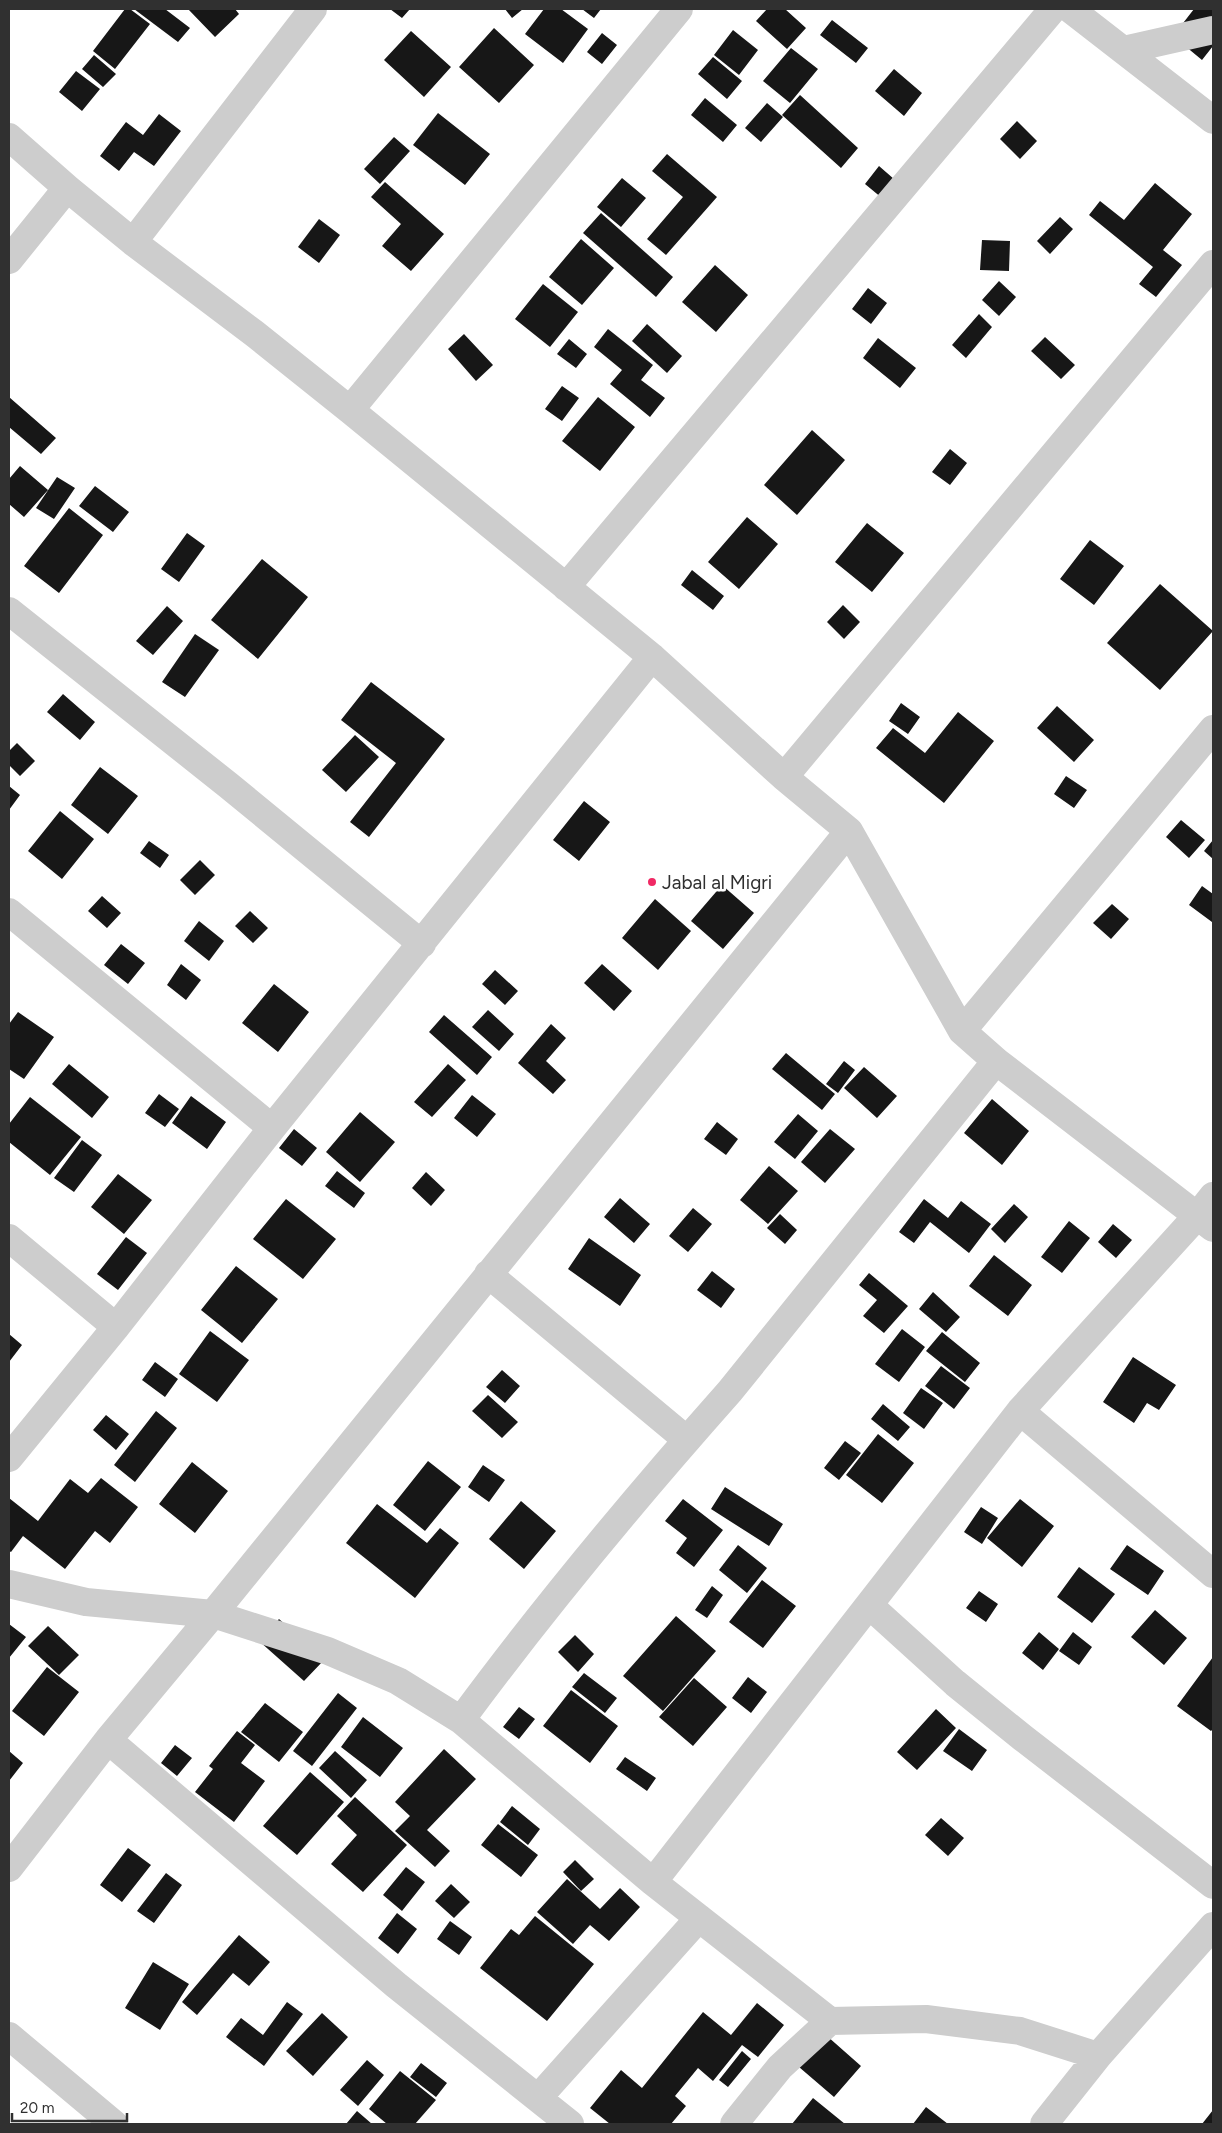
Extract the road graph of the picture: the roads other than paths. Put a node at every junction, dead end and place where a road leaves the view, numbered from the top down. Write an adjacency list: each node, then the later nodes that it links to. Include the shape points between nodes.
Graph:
1 (313, 9): 10 (street)
2 (679, 9): 13 (street)
3 (1052, 9): 14 (street)
4 (1070, 9): 6 (street)
5 (1213, 30): 6 (street)
6 (1124, 50): 7 (street)
7 (1213, 120)
8 (9, 137): 9 (street)
9 (67, 188): 10 (street); 11 (street)
10 (132, 242): 13 (street)
11 (9, 260)
12 (1213, 264): 18 (street)
13 (350, 410): 14 (street)
14 (566, 587): 16 (street)
15 (9, 611): 21 (street)
16 (652, 656): 18 (street); 21 (street)
17 (1213, 729): 22 (street)
18 (784, 777): 19 (street)
19 (848, 831): 22 (street); 27 (street)
20 (9, 912): 24 (street)
21 (422, 944): 24 (street)
22 (962, 1031): 23 (street)
23 (996, 1061): 25 (street); 30 (street)
24 (272, 1128): 28 (street)
25 (1208, 1213): 29 (street)
26 (9, 1238): 28 (street)
27 (488, 1274): 30 (street); 35 (street)
28 (116, 1327): 31 (street)
29 (1020, 1411): 32 (street); 34 (street)
30 (687, 1440): 36 (street, via 519,1642)
31 (9, 1458)
32 (1213, 1574)
33 (9, 1584): 35 (street, via 86,1602)
34 (869, 1605): 39 (street); 40 (street, via 1023,1738)
35 (213, 1614): 36 (street, via 337,1655 398,1681); 37 (street)
36 (461, 1720): 39 (street)
37 (108, 1740): 38 (street); 46 (street, via 396,1984)
38 (9, 1868)
39 (653, 1882): 41 (street)
40 (1213, 1886)
41 (700, 1918): 43 (street); 46 (street)
42 (1213, 1926): 45 (street)
43 (830, 2021): 45 (street, via 926,2019 1020,2031); 49 (street, via 780,2067)
44 (9, 2036): 47 (street)
45 (1098, 2056): 50 (street)
46 (538, 2098): 48 (street)
47 (114, 2124)
48 (570, 2124)
49 (734, 2124)
50 (1044, 2124)

